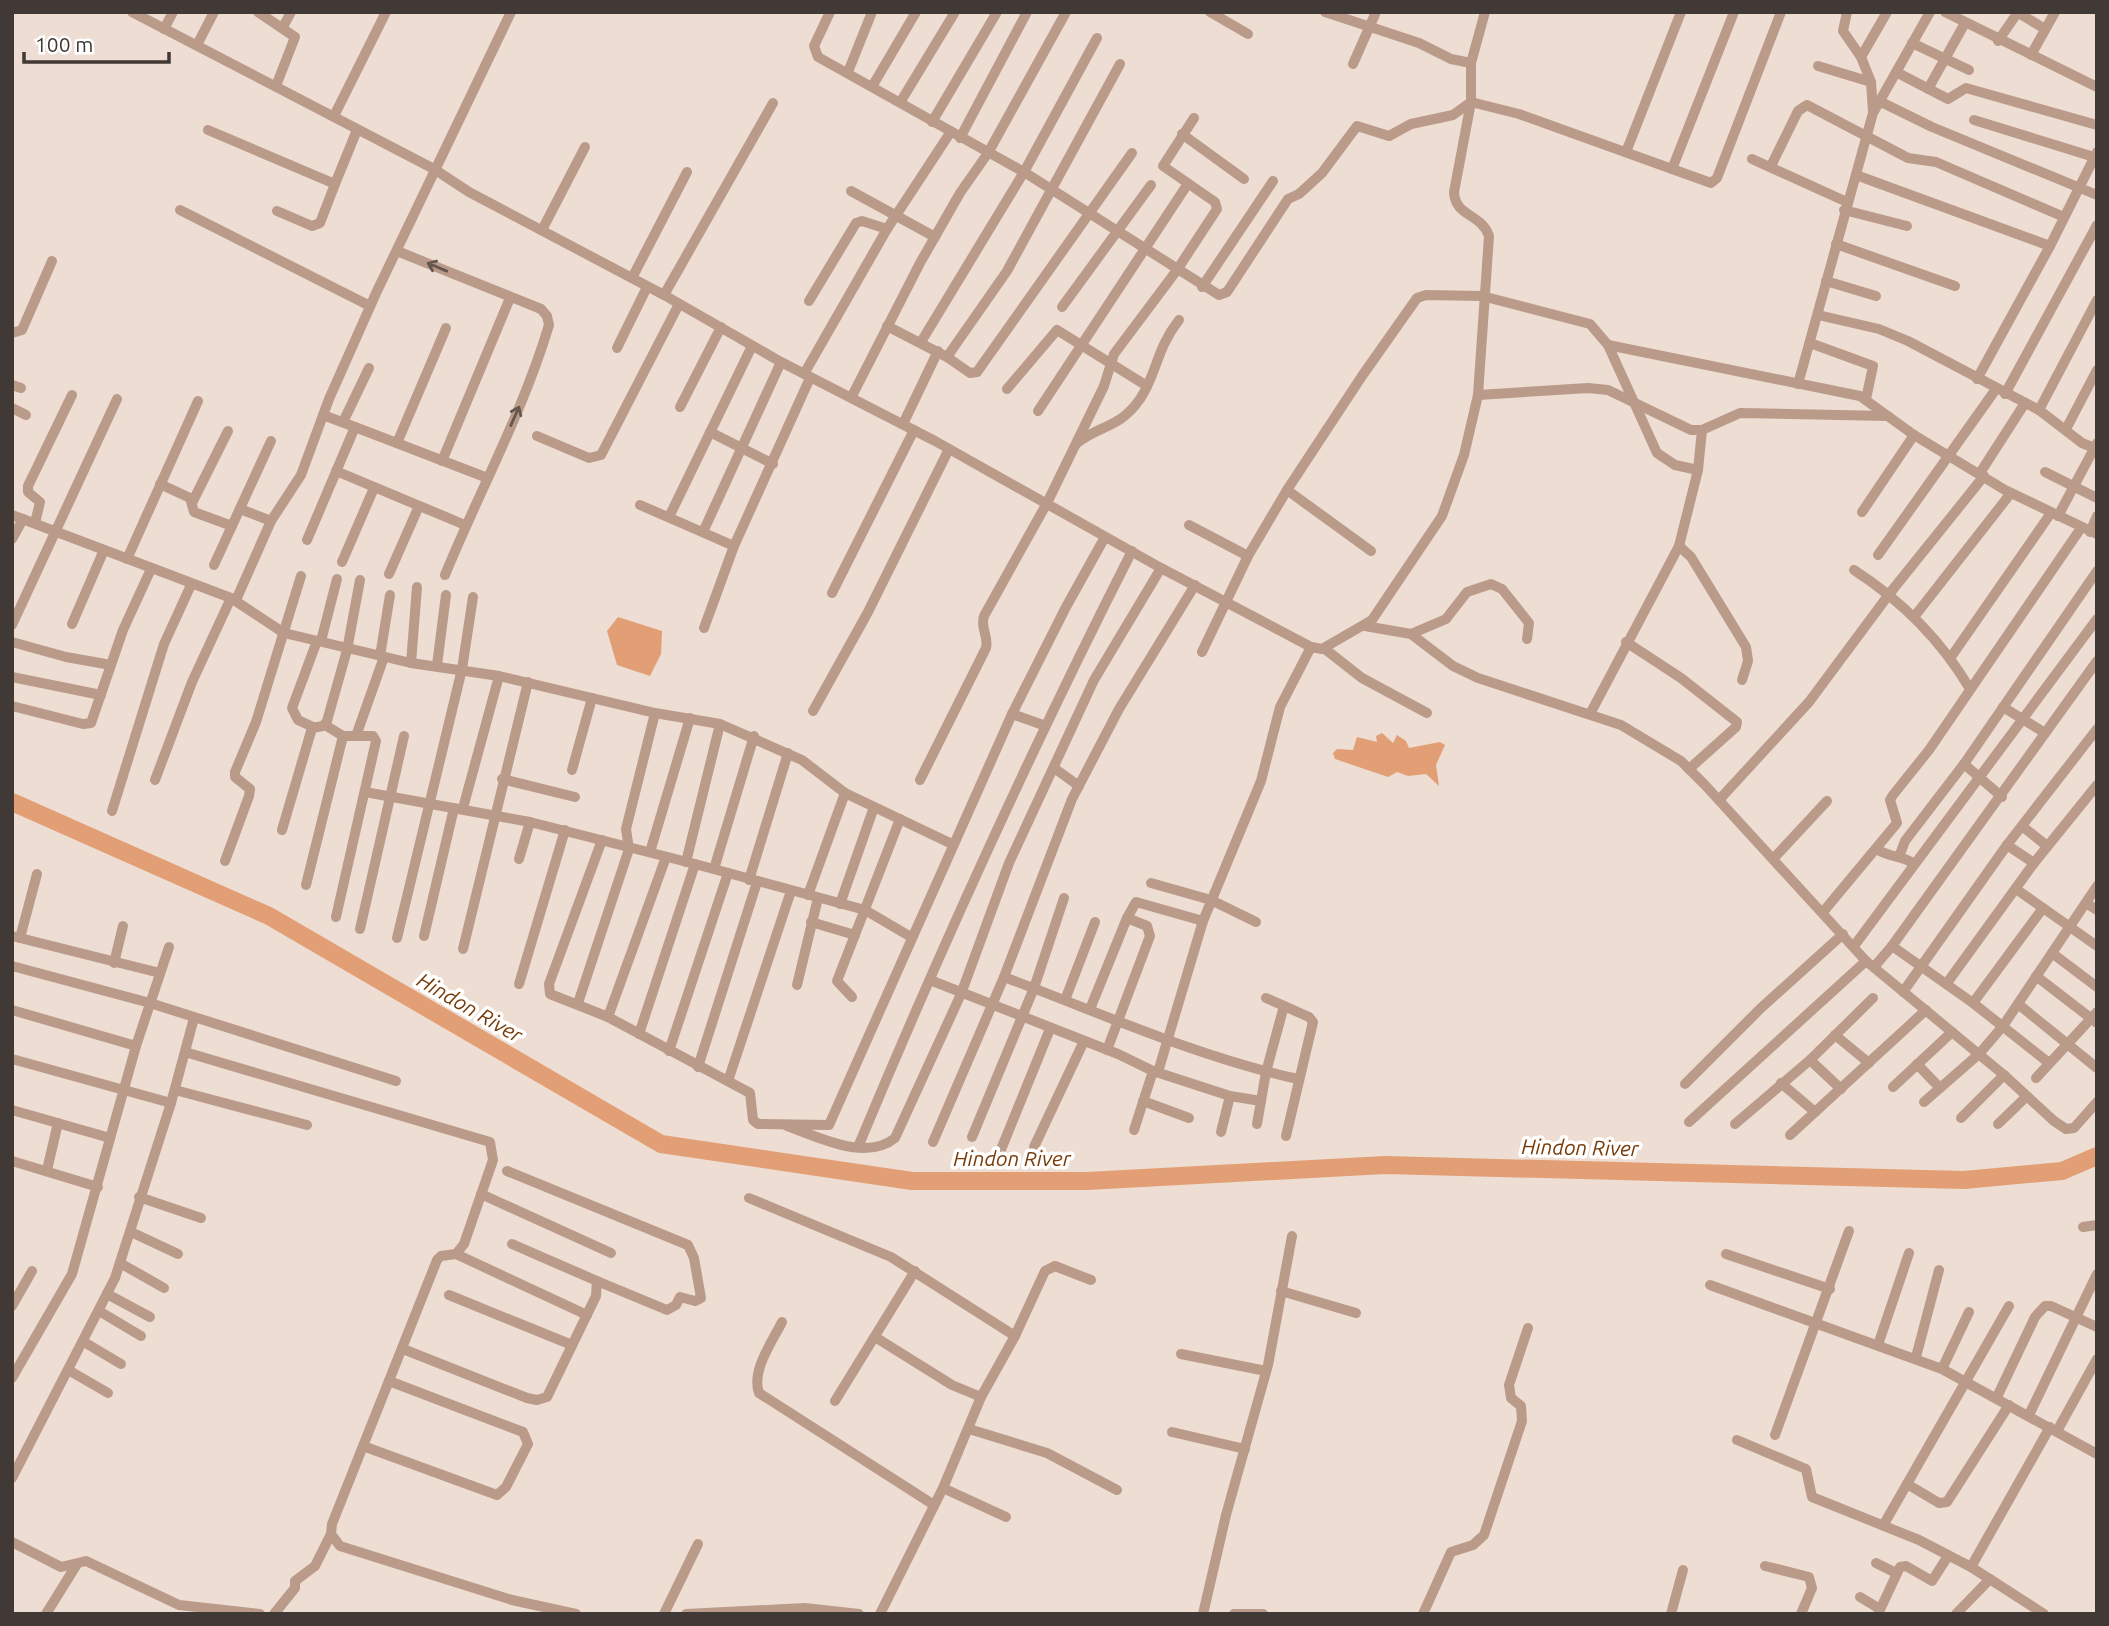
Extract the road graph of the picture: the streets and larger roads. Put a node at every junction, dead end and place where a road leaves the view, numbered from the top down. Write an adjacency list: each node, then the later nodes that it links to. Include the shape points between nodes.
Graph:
1 (132, 12): 31 (street)
2 (173, 12): 31 (street)
3 (214, 12): 37 (street)
4 (258, 12): 30 (street)
5 (291, 12): 30 (street)
6 (386, 12): 58 (street)
7 (511, 12): 75 (street)
8 (830, 12): 46 (street, via 814,52)
9 (872, 12): 46 (street)
10 (916, 12): 49 (street)
11 (955, 12): 53 (street)
12 (997, 12): 61 (street)
13 (1027, 12): 66 (street)
14 (1066, 12): 70 (street)
15 (1210, 12): 33 (street)
16 (1325, 12): 29 (street)
17 (1376, 12): 29 (street)
18 (1485, 12): 41 (street)
19 (1682, 12): 69 (street)
20 (1734, 12): 76 (street)
21 (1781, 12): 76 (street, via 1717,178 1704,182)
22 (1847, 12): 39 (street, via 1843,31)
23 (1887, 12): 39 (street)
24 (1930, 12): 36 (street)
25 (1945, 12): 28 (street)
26 (2017, 12): 32 (street); 35 (street)
27 (2055, 12): 32 (street)
28 (1965, 23): 35 (street); 40 (street)
29 (1371, 26): 41 (street, via 1451,59); 43 (street)
30 (283, 27): 50 (street, via 295,43)
31 (164, 29): 37 (street)
32 (2045, 29): 38 (street)
33 (1248, 34)
34 (1097, 38): 78 (street)
35 (1998, 41): 38 (street)
36 (1912, 43): 40 (street); 47 (street)
37 (197, 46): 50 (street)
38 (2031, 55): 51 (street)
39 (1861, 57): 48 (street)
40 (1945, 58): 45 (street); 52 (street)
41 (1472, 62): 55 (street)
42 (1120, 64): 86 (street)
43 (1353, 64)
44 (1818, 66): 48 (street)
45 (1969, 70)
46 (848, 72): 49 (street)
47 (1896, 72): 52 (street); 54 (street)
48 (1871, 82): 57 (street)
49 (873, 85): 53 (street)
50 (276, 86): 58 (street)
51 (2097, 87)
52 (1928, 89): 62 (street, via 1951,99 1966,88)
53 (901, 101): 61 (street)
54 (1879, 101): 57 (street); 85 (street)
55 (1471, 102): 69 (street); 111 (street, via 1453,115 1412,124 1389,136 1357,126 1322,173 1288,199 1227,292 1219,295); 113 (street, via 1454,203 1461,212 1480,220 1489,236)
56 (773, 103): 112 (street)
57 (1873, 113): 67 (street)
58 (334, 116): 64 (street)
59 (1194, 118): 65 (street)
60 (1974, 120): 72 (street)
61 (932, 122): 66 (street)
62 (2097, 125)
63 (208, 130): 82 (street)
64 (357, 130): 75 (street); 82 (street)
65 (1182, 134): 80 (street); 84 (street, via 1163,166)
66 (955, 135): 70 (street); 93 (street)
67 (1865, 137): 74 (street, via 1804,105); 79 (street); 94 (street)
68 (585, 147): 98 (street)
69 (1626, 152): 76 (street)
70 (988, 153): 78 (street); 100 (street)
71 (1132, 153): 92 (street)
72 (2095, 155): 85 (street)
73 (1752, 159): 74 (street)
74 (1771, 166): 89 (street)
75 (434, 169): 98 (street); 104 (street)
76 (1672, 169)
77 (687, 172): 107 (street)
78 (1024, 172): 86 (street); 127 (street)
79 (1856, 175): 89 (street); 102 (street)
80 (1244, 179)
81 (1273, 181): 111 (street)
82 (335, 184): 91 (street, via 320,223 312,226)
83 (1151, 184): 99 (street)
84 (1187, 185): 103 (street); 106 (street, via 1217,206)
85 (2079, 186): 88 (street); 94 (street)
86 (1051, 190): 92 (street); 133 (street, via 1007,271)
87 (851, 191): 93 (street)
88 (2097, 195)
89 (1846, 205): 96 (street); 101 (street)
90 (180, 210): 119 (street)
91 (277, 211)
92 (1091, 212): 99 (street); 133 (street, via 979,370 970,373)
93 (896, 215): 97 (street); 100 (street)
94 (2063, 217): 102 (street)
95 (2097, 225): 143 (street)
96 (1907, 226)
97 (887, 229): 117 (street, via 856,223); 138 (street)
98 (542, 230): 107 (street)
99 (1119, 230): 103 (street); 120 (street)
100 (935, 237): 123 (street)
101 (1836, 244): 108 (street); 109 (street)
102 (2050, 246): 139 (street)
103 (1147, 249): 106 (street); 131 (street)
104 (397, 251): 115 (street, one-way to 104); 119 (street)
105 (52, 261): 126 (street, via 22,330)
106 (1177, 270): 111 (street); 135 (street, via 1120,344)
107 (632, 278): 110 (street)
108 (1826, 281): 114 (street); 121 (street)
109 (1955, 286)
110 (647, 287): 112 (street); 132 (street)
111 (1202, 287)
112 (664, 295): 118 (street)
113 (1482, 296): 129 (street, via 1590,324); 145 (street); 186 (street, via 1426,295 1412,303)
114 (1876, 296)
115 (510, 298): 176 (street); 182 (street, one-way to 115, via 517,412 549,326 541,309)
116 (2097, 300): 154 (street)
117 (809, 301)
118 (679, 304): 124 (street); 168 (street, via 601,456 589,458)
119 (370, 306): 157 (street)
120 (1062, 307)
121 (1818, 315): 128 (street); 139 (street, via 1893,334)
122 (1179, 320): 141 (street, via 1162,342)
123 (887, 326): 127 (street); 146 (street)
124 (721, 327): 130 (street); 152 (street)
125 (446, 328): 170 (street)
126 (12, 333)
127 (921, 342): 133 (street)
128 (1810, 343): 140 (street); 148 (street, via 1872,366)
129 (1608, 345): 140 (street); 150 (street)
130 (752, 346): 134 (street); 166 (street)
131 (1081, 346): 135 (street); 142 (street, via 1053,331); 155 (street)
132 (617, 348)
133 (943, 354): 160 (street)
134 (781, 362): 138 (street); 172 (street)
135 (1111, 364): 141 (street); 171 (street)
136 (369, 368): 159 (street)
137 (2097, 370): 162 (street)
138 (807, 376): 146 (street); 177 (street)
139 (1978, 379): 143 (street)
140 (1798, 384): 148 (street)
141 (1147, 386): 171 (street, via 1112,426)
142 (1007, 389)
143 (2001, 391): 151 (street); 175 (street)
144 (72, 395): 200 (street, via 28,486 28,492 40,502)
145 (1478, 395): 150 (street, via 1588,388); 243 (street, via 1468,441 1442,516)
146 (852, 396): 160 (street)
147 (117, 399): 204 (street)
148 (1866, 399): 158 (street)
149 (198, 401): 183 (street)
150 (1635, 401): 164 (street, via 1682,427); 178 (street, via 1657,453 1675,465)
151 (2025, 403): 154 (street); 181 (street)
152 (680, 407)
153 (12, 408): 156 (street)
154 (2039, 410): 162 (street)
155 (1038, 411)
156 (26, 415)
157 (323, 415): 159 (street); 199 (street, via 301,475)
158 (1889, 416): 164 (street, via 1740,413); 167 (street)
159 (343, 422): 161 (street)
160 (904, 424): 163 (street)
161 (355, 427): 170 (street); 179 (street)
162 (2066, 429): 173 (street)
163 (914, 430): 174 (street); 232 (street)
164 (1702, 430): 178 (street)
165 (228, 431): 189 (street)
166 (710, 432): 172 (street); 198 (street)
167 (1914, 435): 175 (street); 194 (street)
168 (537, 436)
169 (271, 441): 193 (street)
170 (397, 443): 176 (street)
171 (1074, 446): 190 (street)
172 (740, 447): 177 (street); 206 (street)
173 (2096, 447): 185 (street)
174 (950, 449): 190 (street); 271 (street)
175 (1951, 456): 181 (street); 215 (street)
176 (442, 461): 182 (street)
177 (773, 464): 210 (street)
178 (1698, 470): 211 (street)
179 (337, 471): 184 (street); 209 (street)
180 (2045, 472): 185 (street)
181 (1982, 475): 187 (street); 233 (street)
182 (485, 477): 202 (street)
183 (160, 484): 189 (street, via 186,495); 217 (street)
184 (374, 488): 192 (street); 218 (street)
185 (2074, 488): 188 (street); 195 (street)
186 (1287, 490): 214 (street); 216 (street)
187 (2011, 493): 195 (street); 239 (street)
188 (2097, 498)
189 (192, 503): 203 (street, via 194,512)
190 (1047, 503): 207 (street); 296 (street, via 984,616 986,648)
191 (640, 505): 198 (street)
192 (419, 506): 202 (street); 224 (street)
193 (240, 509): 199 (street); 203 (street)
194 (1862, 512)
195 (2055, 515): 205 (street); 256 (street)
196 (2097, 516): 205 (street)
197 (17, 517): 200 (street); 208 (street)
198 (669, 517): 206 (street)
199 (271, 522): 237 (street)
200 (34, 523): 204 (street)
201 (1189, 524): 216 (street)
202 (465, 525): 225 (street)
203 (232, 526): 219 (street)
204 (56, 531): 212 (street); 242 (street)
205 (2090, 531): 266 (street)
206 (703, 532): 210 (street)
207 (1105, 537): 213 (street); 274 (street)
208 (12, 539)
209 (307, 540)
210 (734, 546): 244 (street)
211 (1679, 546): 250 (street); 264 (street, via 1691,557 1745,647 1748,661)
212 (104, 550): 217 (street); 241 (street)
213 (1132, 551): 220 (street); 280 (street)
214 (1371, 551)
215 (1878, 555)
216 (1248, 556): 238 (street)
217 (127, 559): 221 (street)
218 (342, 562)
219 (214, 565)
220 (1161, 568): 230 (street); 290 (street, via 1094,680)
221 (151, 569): 229 (street); 259 (street)
222 (1854, 570): 233 (street)
223 (2097, 571): 270 (street)
224 (389, 574)
225 (445, 575)
226 (301, 576): 245 (street)
227 (337, 579): 248 (street)
228 (360, 580): 253 (street)
229 (191, 584): 237 (street); 309 (street, via 164,644)
230 (1195, 585): 238 (street); 297 (street, via 1119,709)
231 (417, 587): 258 (street)
232 (832, 593)
233 (1890, 593): 239 (street); 304 (street, via 1809,702)
234 (390, 595): 255 (street)
235 (446, 595): 260 (street)
236 (473, 597): 261 (street)
237 (234, 599): 245 (street); 295 (street, via 192,682)
238 (1226, 603): 251 (street); 254 (street)
239 (1914, 617): 256 (street)
240 (2097, 619): 277 (street)
241 (72, 624)
242 (12, 625)
243 (1365, 626): 246 (street); 252 (street)
244 (704, 628)
245 (284, 633): 248 (street); 327 (street, via 235,772 238,781 250,789)
246 (1411, 634): 247 (street, via 1446,619 1467,592 1491,584 1502,589 1529,623); 275 (street, via 1453,666 1478,678)
247 (1527, 639)
248 (319, 641): 253 (street); 281 (street, via 292,708 298,720)
249 (12, 642): 259 (street)
250 (1626, 642): 275 (street); 291 (street, via 1737,722)
251 (1311, 647): 252 (street); 342 (street, via 1280,707 1261,781)
252 (1325, 649): 273 (street, via 1362,678)
253 (347, 650): 255 (street); 279 (street)
254 (1202, 652)
255 (382, 657): 258 (street); 285 (street)
256 (1951, 657): 266 (street)
257 (2097, 661): 283 (street)
258 (411, 663): 260 (street)
259 (111, 665): 267 (street)
260 (437, 665): 261 (street)
261 (462, 669): 262 (street); 306 (street)
262 (499, 676): 265 (street); 308 (street)
263 (12, 677): 267 (street)
264 (1742, 680)
265 (528, 682): 268 (street); 294 (street)
266 (1970, 689): 321 (street, via 1890,800 1897,824)
267 (101, 695): 269 (street, via 90,723 83,724)
268 (592, 698): 272 (street); 292 (street)
269 (12, 706)
270 (2003, 707): 277 (street); 289 (street)
271 (813, 711)
272 (655, 713): 276 (street); 320 (street, via 626,830)
273 (1427, 713)
274 (1012, 714): 280 (street); 317 (street)
275 (1590, 714): 291 (street, via 1635,731)
276 (690, 718): 278 (street); 322 (street)
277 (2022, 720): 283 (street); 293 (street)
278 (720, 724): 287 (street); 328 (street)
279 (325, 725): 281 (street); 284 (street)
280 (1043, 725): 377 (street)
281 (313, 727): 314 (street)
282 (2097, 729): 313 (street)
283 (2045, 733): 303 (street)
284 (343, 736): 285 (street); 336 (street)
285 (356, 736): 299 (street, via 376,738)
286 (404, 736): 301 (street)
287 (754, 736): 288 (street); 331 (street)
288 (788, 753): 300 (street); 334 (street)
289 (1964, 764): 293 (street); 324 (street, via 1905,841)
290 (1054, 768): 297 (street); 384 (street, via 1009,863)
291 (1689, 768): 304 (street)
292 (572, 770)
293 (1979, 776): 303 (street); 330 (street)
294 (502, 779): 302 (street); 310 (street)
295 (155, 780)
296 (920, 780)
297 (1079, 786): 376 (street)
298 (2096, 786): 319 (street)
299 (365, 792): 301 (street); 349 (street)
300 (845, 793): 307 (street); 340 (street)
301 (391, 797): 306 (street); 357 (street)
302 (575, 797)
303 (2002, 797): 365 (street)
304 (1719, 800): 325 (street)
305 (1828, 801): 325 (street)
306 (429, 803): 308 (street); 363 (street)
307 (874, 807): 311 (street); 344 (street)
308 (458, 808): 310 (street); 360 (street)
309 (112, 811)
310 (494, 817): 312 (street); 368 (street)
311 (900, 819): 317 (street); 346 (street)
312 (530, 822): 315 (street); 326 (street)
313 (2022, 826): 318 (street); 319 (street)
314 (282, 830)
315 (565, 830): 316 (street); 379 (street)
316 (601, 840): 320 (street); 390 (street, via 548,990 555,997)
317 (952, 844): 362 (street)
318 (2007, 845): 329 (street); 373 (street)
319 (2047, 846): 329 (street)
320 (629, 849): 322 (street); 390 (street)
321 (1878, 850): 324 (street); 348 (street)
322 (650, 852): 323 (street)
323 (666, 857): 328 (street); 398 (street)
324 (1899, 857): 330 (street)
325 (1774, 858): 348 (street)
326 (519, 859)
327 (225, 861)
328 (690, 863): 331 (street); 406 (street)
329 (2034, 863): 338 (street)
330 (1914, 864): 364 (street)
331 (714, 869): 332 (street)
332 (728, 873): 334 (street); 413 (street)
333 (37, 874): 361 (street)
334 (753, 881): 339 (street); 421 (street)
335 (1151, 883): 342 (street)
336 (306, 884)
337 (2097, 886): 343 (street)
338 (2016, 889): 345 (street); 378 (street)
339 (791, 891): 340 (street); 428 (street)
340 (813, 897): 344 (street); 352 (street)
341 (1064, 898): 382 (street)
342 (1211, 900): 351 (street); 354 (street)
343 (2086, 903): 347 (street); 356 (street)
344 (840, 904): 346 (street)
345 (2043, 908): 356 (street); 391 (street)
346 (864, 910): 359 (street); 362 (street)
347 (2097, 910)
348 (1823, 912): 358 (street)
349 (336, 917)
350 (1127, 918): 351 (street, via 1132,905 1142,903); 395 (street); 402 (street, via 1147,926 1150,932)
351 (1203, 921): 408 (street)
352 (811, 922): 359 (street); 380 (street)
353 (1095, 922): 388 (street)
354 (1256, 922)
355 (123, 926): 370 (street)
356 (2070, 927): 366 (street); 369 (street)
357 (360, 929)
358 (1843, 934): 364 (street); 431 (street)
359 (855, 935): 385 (street, via 837,981)
360 (424, 936)
361 (16, 937): 370 (street)
362 (911, 937): 450 (street, via 833,1120 824,1126)
363 (397, 938)
364 (1854, 946): 371 (street)
365 (1892, 946): 371 (street); 373 (street)
366 (2097, 946)
367 (169, 947): 374 (street)
368 (463, 949)
369 (2052, 953): 375 (street); 381 (street)
370 (114, 963): 374 (street)
371 (1870, 964): 383 (street); 448 (street)
372 (12, 965): 389 (street)
373 (1921, 967): 378 (street); 383 (street)
374 (160, 973): 389 (street)
375 (2036, 976): 392 (street); 401 (street)
376 (1004, 977): 382 (street); 393 (street)
377 (930, 980): 384 (street); 462 (street)
378 (1947, 983): 391 (street)
379 (519, 985)
380 (797, 985)
381 (2097, 987)
382 (1034, 988): 388 (street); 399 (street)
383 (1903, 992): 397 (street)
384 (961, 994): 393 (street); 462 (street, via 895,1138 881,1147)
385 (852, 997)
386 (1266, 998): 394 (street)
387 (1872, 998): 407 (street)
388 (1065, 1000): 395 (street)
389 (150, 1003): 400 (street); 411 (street)
390 (578, 1003): 398 (street)
391 (1973, 1003): 403 (street)
392 (2018, 1004): 403 (street); 410 (street)
393 (991, 1005): 399 (street); 461 (street)
394 (1284, 1006): 424 (street); 426 (street, via 1313,1022)
395 (1090, 1009): 402 (street)
396 (12, 1010): 411 (street)
397 (1926, 1010): 405 (street); 418 (street)
398 (608, 1017): 406 (street)
399 (1019, 1017): 404 (street); 459 (street)
400 (194, 1018): 414 (street); 429 (street)
401 (2095, 1018): 410 (street)
402 (1118, 1020): 408 (street); 412 (street)
403 (2003, 1026): 415 (street); 419 (street)
404 (1051, 1029): 409 (street); 464 (street)
405 (1952, 1032): 415 (street); 420 (street)
406 (639, 1034): 413 (street)
407 (1835, 1035): 417 (street); 418 (street)
408 (1168, 1039): 423 (street); 424 (street)
409 (1084, 1041): 412 (street); 463 (street)
410 (2067, 1045): 419 (street); 422 (street)
411 (136, 1046): 435 (street)
412 (1107, 1050): 423 (street)
413 (669, 1051): 421 (street)
414 (185, 1052): 436 (street); 469 (street, via 482,1138 493,1150)
415 (1979, 1054): 425 (street); 433 (street)
416 (12, 1059): 435 (street)
417 (1810, 1060): 430 (street); 434 (street)
418 (1869, 1063): 434 (street)
419 (2049, 1063): 427 (street)
420 (1917, 1065): 432 (street); 433 (street)
421 (698, 1067): 428 (street)
422 (2097, 1069)
423 (1156, 1072): 437 (street); 439 (street)
424 (1266, 1072): 426 (street); 440 (street)
425 (2004, 1075): 438 (street); 447 (street)
426 (1298, 1079): 458 (street)
427 (2036, 1079)
428 (728, 1081): 450 (street, via 750,1093 753,1119 758,1124)
429 (396, 1082)
430 (1782, 1083): 445 (street); 452 (street)
431 (1685, 1084)
432 (1893, 1087)
433 (1940, 1088): 441 (street)
434 (1840, 1089): 445 (street)
435 (124, 1090): 443 (street); 460 (street)
436 (175, 1090): 443 (street); 454 (street)
437 (1230, 1096): 440 (street); 456 (street)
438 (2026, 1097): 442 (street, via 2070,1129); 453 (street)
439 (1143, 1101): 446 (street); 455 (street)
440 (1261, 1101): 451 (street)
441 (1924, 1102)
442 (2097, 1102)
443 (171, 1103): 470 (street)
444 (12, 1110): 449 (street)
445 (1815, 1112): 457 (street)
446 (1189, 1118)
447 (1961, 1118)
448 (1689, 1122)
449 (58, 1123): 460 (street); 466 (street)
450 (783, 1124): 462 (street)
451 (1257, 1124)
452 (1735, 1124)
453 (1998, 1124)
454 (307, 1125)
455 (1134, 1130)
456 (1221, 1132)
457 (1790, 1135)
458 (1286, 1136)
459 (971, 1137)
460 (110, 1138): 468 (street)
461 (933, 1142)
462 (858, 1147)
463 (1034, 1147)
464 (1000, 1152)
465 (12, 1161): 466 (street)
466 (47, 1170): 468 (street)
467 (507, 1171): 490 (street, via 688,1245 701,1298 680,1297 667,1310)
468 (98, 1187): 519 (street, via 72,1274)
469 (481, 1194): 479 (street); 482 (street, via 464,1244)
470 (139, 1198): 472 (street); 476 (street)
471 (749, 1198): 487 (street)
472 (201, 1217)
473 (2097, 1225): 474 (street)
474 (2083, 1227)
475 (1849, 1231): 493 (street)
476 (131, 1232): 481 (street); 484 (street)
477 (1292, 1236): 494 (street)
478 (512, 1244): 490 (street)
479 (611, 1253)
480 (1909, 1253): 514 (street)
481 (178, 1254)
482 (456, 1254): 502 (street); 515 (street, via 438,1260)
483 (1726, 1254): 493 (street)
484 (120, 1263): 492 (street); 495 (street)
485 (1939, 1270): 517 (street)
486 (32, 1271): 497 (street)
487 (915, 1271): 510 (street); 511 (street)
488 (2097, 1274): 503 (street)
489 (1091, 1280): 510 (street, via 1048,1267)
490 (597, 1281): 502 (street)
491 (1710, 1285): 506 (street)
492 (164, 1288)
493 (1830, 1289): 506 (street)
494 (1281, 1291): 501 (street); 523 (street)
495 (107, 1294): 499 (street); 504 (street)
496 (449, 1295): 513 (street)
497 (12, 1306)
498 (2009, 1306): 525 (street)
499 (99, 1311): 509 (street); 512 (street)
500 (1969, 1312): 521 (street)
501 (1356, 1313)
502 (587, 1315): 513 (street)
503 (2075, 1316): 507 (street); 529 (street, via 2051,1306 2039,1310); 532 (street)
504 (150, 1317)
505 (782, 1322): 545 (street, via 761,1364 759,1393)
506 (1818, 1323): 514 (street); 536 (street)
507 (2097, 1327)
508 (1528, 1328): 573 (street, via 1509,1385 1511,1398 1521,1406 1522,1422 1484,1535 1473,1545 1451,1552)
509 (141, 1336)
510 (1015, 1336): 528 (street)
511 (875, 1337): 528 (street, via 952,1385); 530 (street)
512 (84, 1342): 520 (street); 522 (street)
513 (572, 1345): 515 (street, via 547,1397 537,1400)
514 (1878, 1345): 517 (street)
515 (403, 1349): 526 (street)
516 (1181, 1354): 523 (street)
517 (1916, 1357): 521 (street)
518 (2097, 1359): 534 (street)
519 (16, 1364): 524 (street)
520 (121, 1364)
521 (1942, 1368): 525 (street)
522 (70, 1371): 527 (street); 541 (street)
523 (1266, 1371): 539 (street)
524 (12, 1378)
525 (1965, 1380): 529 (street); 542 (street)
526 (389, 1381): 538 (street); 538 (street, via 523,1432 528,1444 506,1487 497,1495)
527 (108, 1393)
528 (981, 1397): 533 (street)
529 (1997, 1397): 531 (street)
530 (835, 1401)
531 (2009, 1405): 532 (street); 542 (street, via 1947,1502 1940,1503)
532 (2029, 1415): 534 (street)
533 (969, 1429): 543 (street); 544 (street, via 1046,1453)
534 (2053, 1429): 540 (street); 555 (street)
535 (1172, 1432): 539 (street)
536 (1775, 1435)
537 (1737, 1440): 547 (street, via 1806,1469 1812,1497)
538 (363, 1446): 548 (street, via 331,1524)
539 (1245, 1449): 570 (street)
540 (2096, 1451)
541 (12, 1478)
542 (1907, 1484): 547 (street)
543 (943, 1488): 545 (street); 546 (street)
544 (1117, 1490)
545 (934, 1505): 569 (street)
546 (1006, 1517)
547 (1884, 1524): 551 (street)
548 (331, 1535): 564 (street, via 315,1566 295,1581 295,1588); 565 (street, via 340,1545 512,1600)
549 (12, 1542): 552 (street, via 61,1567)
550 (698, 1544): 566 (street)
551 (1948, 1556): 555 (street); 557 (street, via 1932,1581 1903,1566)
552 (80, 1561): 560 (street, via 93,1563 178,1605); 562 (street)
553 (1876, 1563): 557 (street)
554 (1765, 1566): 575 (street, via 1809,1577 1812,1588)
555 (1971, 1567): 558 (street)
556 (1683, 1570): 574 (street)
557 (1896, 1573): 561 (street)
558 (1990, 1579): 576 (street); 577 (street)
559 (1860, 1597): 561 (street)
560 (205, 1611): 563 (street)
561 (1879, 1612)
562 (46, 1614)
563 (260, 1614)
564 (274, 1614)
565 (576, 1614)
566 (664, 1614)
567 (686, 1614): 568 (street, via 805,1608)
568 (859, 1614)
569 (880, 1614)
570 (1202, 1614)
571 (1234, 1614): 572 (street)
572 (1263, 1614)
573 (1423, 1614)
574 (1671, 1614)
575 (1801, 1614)
576 (1956, 1614)
577 (2044, 1614)

